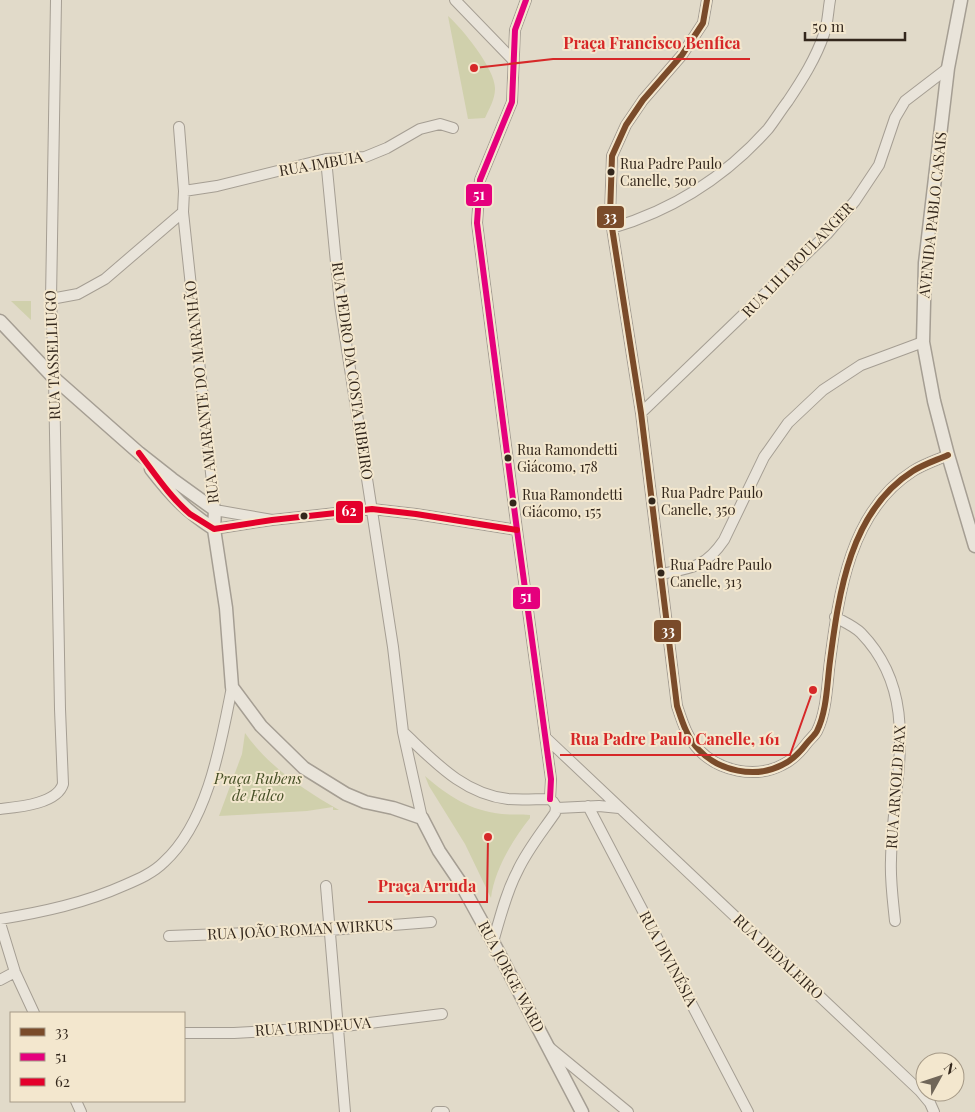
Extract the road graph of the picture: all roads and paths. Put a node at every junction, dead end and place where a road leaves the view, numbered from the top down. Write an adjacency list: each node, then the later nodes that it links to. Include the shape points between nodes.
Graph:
1 (56, 0): 15 (street, RUA TASSELLIUGO)
2 (455, 0): 7 (street)
3 (526, 0): 7 (street, via 515,30)
4 (707, 0): 14 (street, via 703,23 682,55 626,124 612,156)
5 (830, 0): 14 (street, via 825,32 813,60 769,128 732,165 696,192 636,221)
6 (961, 0): 8 (street, AVENIDA PABLO CASAIS)
7 (513, 60): 26 (street, via 512,102 480,180 478,222)
8 (948, 68): 17 (street, AVENIDA PABLO CASAIS, via 925,263); 19 (street, RUA LILI BOULANGER, via 905,101 895,118 879,165 855,202 827,234)
9 (179, 127): 12 (street, RUA AMARANTE DO MARANHÃO)
10 (453, 128): 11 (street, RUA IMBUIA, via 440,124 420,129 366,156)
11 (326, 160): 12 (street, RUA IMBUIA); 22 (street, RUA PEDRO DA COSTA RIBEIRO, via 340,304)
12 (184, 191): 13 (street, RUA AMARANTE DO MARANHÃO)
13 (183, 212): 15 (street, via 104,279 78,294); 23 (street, RUA AMARANTE DO MARANHÃO)
14 (612, 228): 19 (street)
15 (50, 299): 18 (street, RUA TASSELLIUGO)
16 (0, 321): 18 (street)
17 (924, 342): 21 (street, AVENIDA PABLO CASAIS); 28 (street, via 861,366 823,390 788,423 764,457 724,540 713,554 692,568)
18 (54, 378): 20 (street); 37 (street, RUA TASSELLIUGO, via 62,788 50,799)
19 (641, 413): 28 (street)
20 (139, 453): 23 (street); 25 (street, via 182,506)
21 (948, 455): 27 (street, AVENIDA PABLO CASAIS); 29 (street, via 914,470 890,489 870,513 853,545)
22 (372, 509): 24 (street); 26 (street); 31 (street, RUA PEDRO DA COSTA RIBEIRO)
23 (215, 510): 24 (street); 25 (street, RUA AMARANTE DO MARANHÃO)
24 (272, 520): 25 (street)
25 (214, 529): 30 (street, RUA AMARANTE DO MARANHÃO, via 226,608)
26 (516, 530): 32 (street)
27 (975, 546)
28 (660, 574): 29 (street, via 677,706 685,729 698,749 728,769 765,772 783,765 802,750 817,731 823,711)
29 (835, 617): 41 (street, RUA ARNOLD BAX, via 860,632 870,644 883,662 897,699 901,721 900,758 891,860)
30 (232, 687): 38 (street, via 261,726 304,768 346,794); 40 (street, via 220,748 195,821 164,863 144,877 101,896)
31 (403, 732): 33 (street, via 450,775 473,790 509,799); 38 (street, RUA PEDRO DA COSTA RIBEIRO)
32 (546, 738): 33 (street); 36 (street, RUA DEDALEIRO)
33 (550, 799): 35 (street)
34 (588, 806): 35 (street); 36 (street); 59 (street, RUA DIVINÉSIA)
35 (557, 808): 45 (street, via 517,872)
36 (619, 808): 53 (street, RUA DEDALEIRO, via 920,1091)
37 (0, 809)
38 (422, 818): 45 (street, RUA JORGE WARD)
39 (326, 886): 43 (street)
40 (0, 921): 46 (street)
41 (895, 921)
42 (431, 922): 43 (street, RUA JOÃO ROMAN WIRKUS)
43 (330, 930): 44 (street, RUA JOÃO ROMAN WIRKUS); 50 (street)
44 (170, 936)
45 (493, 942): 52 (street, RUA JORGE WARD)
46 (15, 972): 47 (street); 48 (street)
47 (0, 980)
48 (34, 1012)
49 (442, 1014): 50 (street, RUA URINDEUVA)
50 (337, 1027): 51 (street, RUA URINDEUVA); 54 (street)
51 (185, 1033)
52 (546, 1044): 57 (street, RUA JORGE WARD); 58 (street)
53 (934, 1111)
54 (345, 1112)
55 (437, 1112): 56 (street)
56 (444, 1112)
57 (582, 1112)
58 (628, 1112)
59 (748, 1112)

